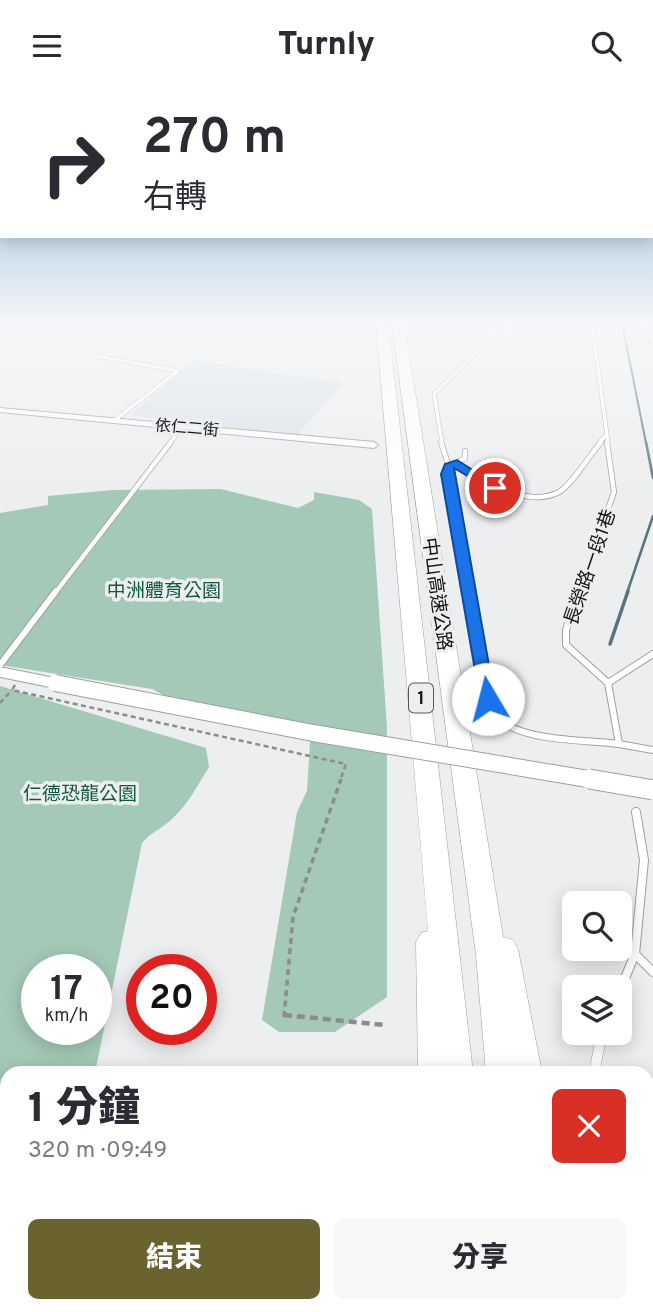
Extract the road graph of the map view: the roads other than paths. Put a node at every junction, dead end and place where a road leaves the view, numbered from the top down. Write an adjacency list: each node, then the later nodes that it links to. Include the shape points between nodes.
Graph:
1 (166, 380): 7 (lane)
2 (388, 380): 22 (highway, 中山高速公路 / 1)
3 (406, 380): 23 (highway, 中山高速公路 / 1)
4 (448, 380): 13 (lane, via 434,394)
5 (600, 380): 9 (lane)
6 (0, 410): 7 (street, 依仁二街)
7 (115, 420): 8 (street, 依仁二街)
8 (183, 426): 10 (street, 依仁二街); 15 (lane)
9 (607, 434): 12 (lane, via 560,492 551,495 495,488); 17 (lane, 長榮路一段1巷, via 614,492 566,631 566,645)
10 (374, 445)
11 (465, 450): 12 (lane, via 465,458)
12 (457, 463): 13 (lane)
13 (449, 467): 18 (lane, via 488,699 496,714 505,724 532,734)
14 (653, 654): 17 (lane)
15 (0, 665)
16 (0, 672): 20 (street, bridge, via 14,682 55,683 313,733)
17 (608, 683): 18 (lane)
18 (619, 744): 19 (lane)
19 (653, 750)
20 (653, 790)
21 (636, 812): 24 (lane, via 644,860)
22 (439, 880): 28 (highway, via 431,939); 29 (highway, 中山高速公路 / 1)
23 (481, 886): 30 (highway, 中山高速公路 / 1); 31 (highway, via 505,955)
24 (635, 954): 25 (lane); 26 (lane)
25 (653, 972)
26 (626, 975)
27 (600, 1045): 32 (lane)
28 (434, 1066)
29 (456, 1066)
30 (501, 1066)
31 (525, 1066)
32 (595, 1066)

